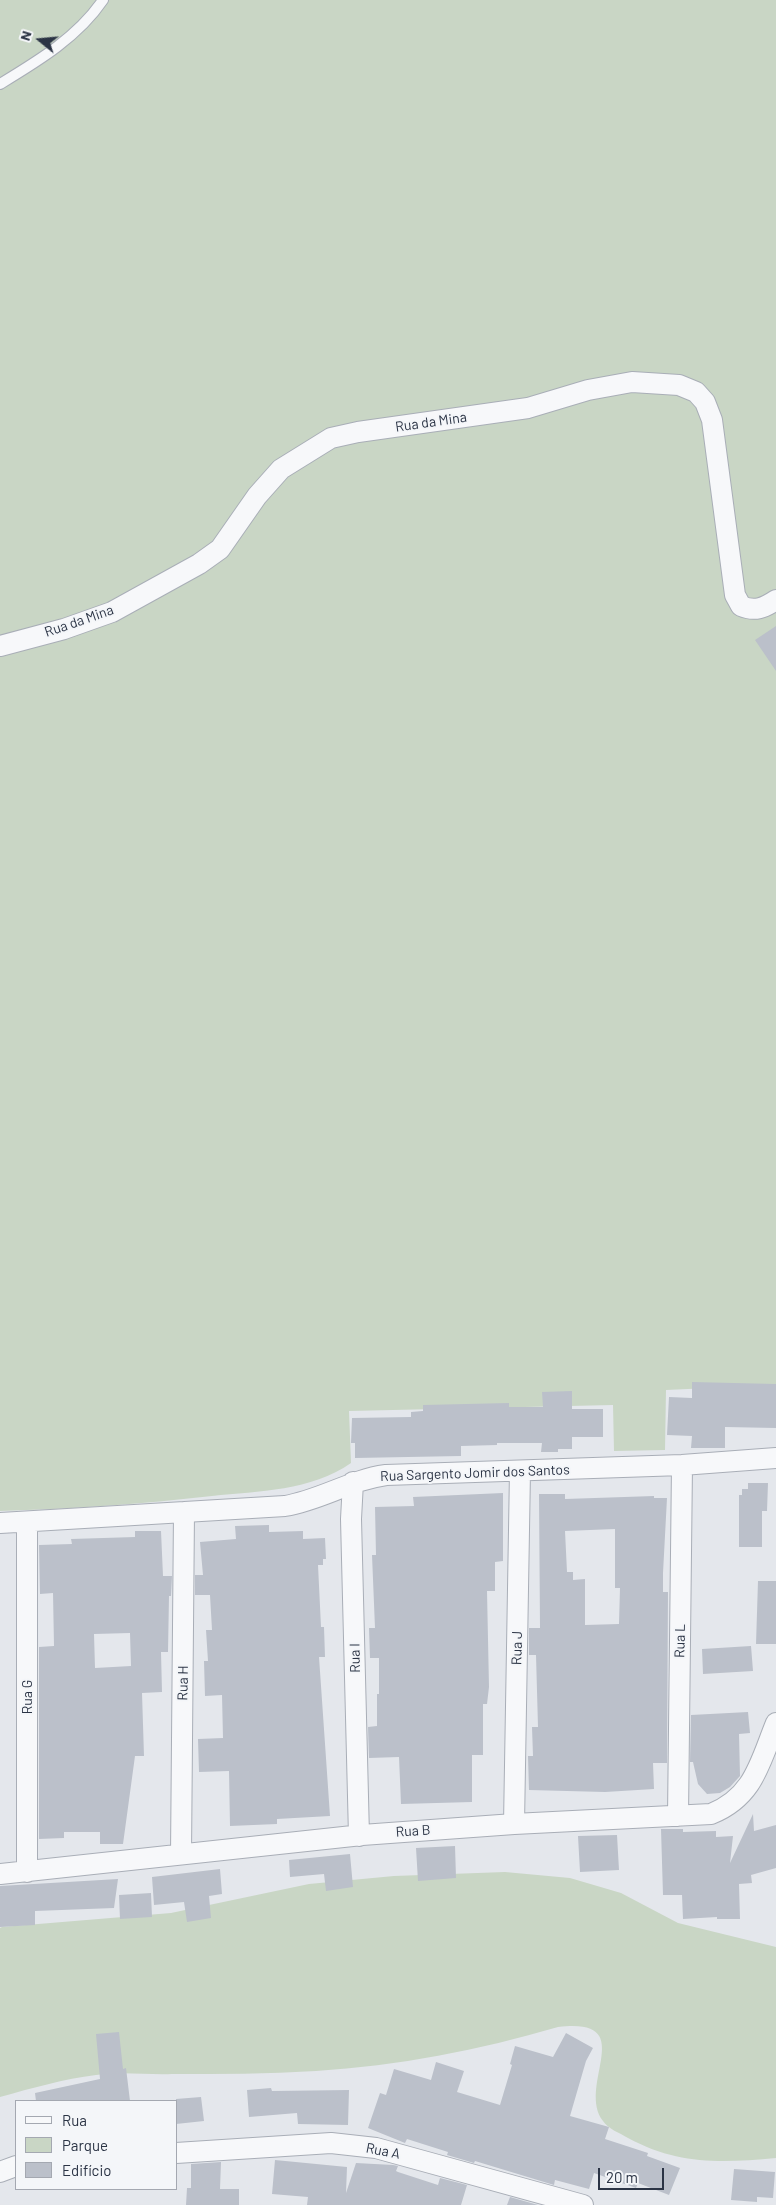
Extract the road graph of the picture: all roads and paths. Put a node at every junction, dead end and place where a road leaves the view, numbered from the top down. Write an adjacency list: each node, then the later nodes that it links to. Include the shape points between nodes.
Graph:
1 (103, 0): 2 (lane, via 92,17 71,36)
2 (0, 84)
3 (776, 600): 4 (street, Rua da Mina, via 765,607 750,610 741,606 735,595 717,449 706,402 696,392 679,385 632,382 588,390 528,408 331,438 281,469 257,496 220,549 199,564 112,612)
4 (0, 646)
5 (776, 1458): 6 (street, Rua Sargento Jomir dos Santos)
6 (682, 1465): 7 (street, Rua Sargento Jomir dos Santos); 13 (street, Rua L)
7 (520, 1472): 8 (street, Rua Sargento Jomir dos Santos, via 386,1475); 14 (street, Rua J)
8 (353, 1482): 9 (street, Rua Sargento Jomir dos Santos, via 299,1504); 15 (street, Rua I, via 351,1519)
9 (184, 1512): 10 (street, Rua Sargento Jomir dos Santos); 16 (street, Rua H)
10 (27, 1522): 11 (street, Rua Sargento Jomir dos Santos); 17 (street, Rua G)
11 (0, 1523)
12 (776, 1723): 13 (street, Rua B, via 756,1772 743,1793 711,1814)
13 (678, 1816): 14 (street, Rua B)
14 (514, 1824): 15 (street, Rua B)
15 (359, 1836): 16 (street, Rua B)
16 (181, 1854): 17 (street, Rua B)
17 (27, 1872): 18 (street, Rua B)
18 (0, 1874)
19 (178, 2153): 22 (street, Rua A, via 331,2143 376,2148)
20 (15, 2166): 21 (street)
21 (0, 2172)
22 (583, 2205)

